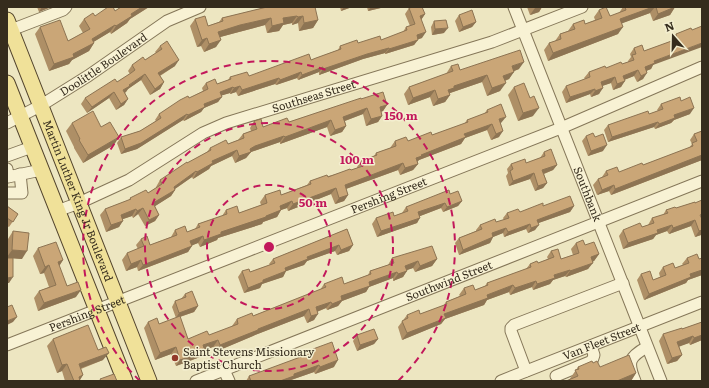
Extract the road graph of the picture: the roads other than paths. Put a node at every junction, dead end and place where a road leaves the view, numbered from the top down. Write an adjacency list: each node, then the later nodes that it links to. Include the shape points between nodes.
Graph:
1 (66, 7): 5 (street)
2 (200, 7): 9 (street, Doolittle Boulevard, via 167,21)
3 (514, 7): 6 (street, Southbank)
4 (582, 7): 6 (street, Southseas Street)
5 (9, 25): 9 (main road, Martin Luther King Jr Boulevard)
6 (524, 31): 11 (street, Southbank); 19 (street, Southseas Street, via 448,57 226,123 203,132 129,180)
7 (702, 67): 11 (street, Pershing Street)
8 (7, 84): 10 (main road, Martin Luther King Jr Boulevard)
9 (40, 106): 10 (street, Doolittle Boulevard); 19 (main road, Martin Luther King Jr Boulevard)
10 (13, 120): 12 (main road, Martin Luther King Jr Boulevard)
11 (561, 128): 21 (street, Southbank); 23 (street, Pershing Street)
12 (32, 148): 13 (street); 14 (main road, Martin Luther King Jr Boulevard)
13 (7, 156)
14 (41, 170): 16 (street); 20 (main road, Martin Luther King Jr Boulevard)
15 (7, 174): 16 (street)
16 (20, 174): 18 (street, via 22,193)
17 (702, 181): 21 (street, Southwind Street)
18 (7, 193)
19 (79, 203): 20 (street, Southseas Street); 23 (main road, Martin Luther King Jr Boulevard)
20 (57, 211): 25 (main road, Martin Luther King Jr Boulevard)
21 (599, 222): 22 (street, Southbank); 31 (street, Southwind Street)
22 (623, 283): 26 (street, Southbank, via 627,308); 32 (street, via 514,325 511,331)
23 (118, 302): 25 (street, Pershing Street); 35 (main road, Martin Luther King Jr Boulevard)
24 (702, 302): 26 (street, Van Fleet Street)
25 (96, 311): 27 (street, Pershing Street); 34 (main road, Martin Luther King Jr Boulevard)
26 (639, 327): 28 (street, Van Fleet Street); 29 (street, Southbank)
27 (7, 345)
28 (591, 346): 30 (street, Van Fleet Street); 33 (street, via 594,355 592,361)
29 (647, 347): 39 (street, via 636,353 630,362); 40 (street, Southbank)
30 (550, 362): 32 (street, Van Fleet Street); 33 (street)
31 (224, 370): 36 (street, Southwind Street); 37 (street)
32 (526, 371): 38 (street, Van Fleet Street)
33 (557, 379)
34 (125, 381)
35 (149, 381)
36 (196, 381)
37 (228, 381)
38 (501, 381)
39 (635, 381)
40 (661, 381)

